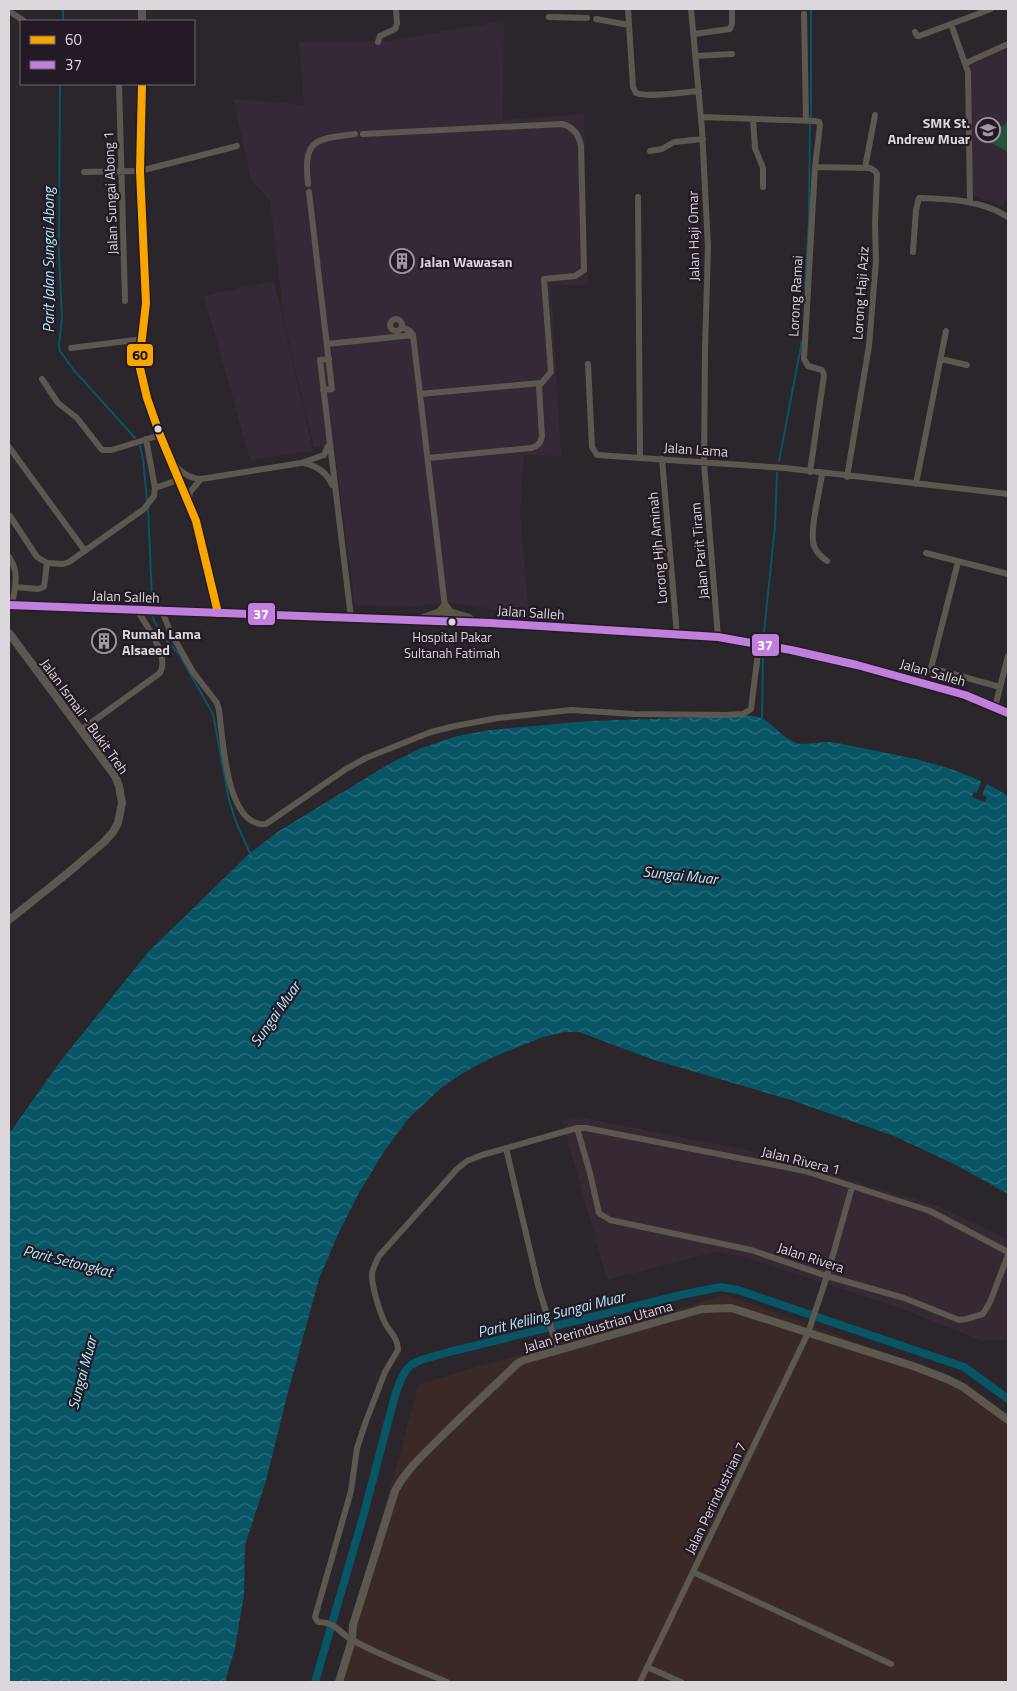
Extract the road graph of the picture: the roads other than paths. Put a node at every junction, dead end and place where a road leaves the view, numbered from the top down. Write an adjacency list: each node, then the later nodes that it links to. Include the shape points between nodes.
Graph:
1 (396, 9): 16 (street, via 395,29 380,36)
2 (628, 9): 13 (street)
3 (691, 9): 15 (street, Jalan Haji Omar)
4 (732, 9): 15 (street, via 730,29)
5 (990, 9): 12 (street)
6 (9, 11): 11 (street)
7 (804, 14): 27 (street)
8 (549, 17): 9 (street)
9 (587, 18)
10 (596, 19): 13 (street)
11 (22, 20)
12 (951, 24): 14 (street, via 919,36); 20 (street)
13 (629, 25): 23 (street, via 636,93)
14 (915, 32)
15 (694, 34): 19 (street, Jalan Haji Omar)
16 (378, 42)
17 (1008, 44): 20 (street)
18 (732, 54): 19 (street)
19 (696, 56): 23 (street, Jalan Haji Omar)
20 (966, 63): 40 (street)
21 (119, 85): 35 (street, Jalan Sungai Abong 1)
22 (142, 85): 36 (street)
23 (699, 91): 25 (street, Jalan Haji Omar)
24 (875, 115): 34 (street)
25 (701, 116): 26 (street); 30 (street, Jalan Haji Omar)
26 (753, 119): 27 (street); 38 (street, via 755,148 763,168)
27 (810, 121): 33 (street, Lorong Ramai, via 820,125)
28 (355, 134): 48 (street, via 327,138 313,145 307,155 306,170)
29 (363, 134): 55 (street, via 562,124 577,133 581,146 584,270 575,276 544,279 551,372)
30 (703, 139): 32 (street, via 674,142); 67 (street, Jalan Haji Omar, via 708,247)
31 (237, 146): 36 (street)
32 (650, 151)
33 (816, 167): 34 (street); 68 (street, Lorong Ramai, via 804,359 808,366 822,370 824,376)
34 (866, 168): 70 (street, Lorong Haji Aziz, via 877,174 876,261 869,346)
35 (122, 171): 36 (street); 37 (street); 43 (street, Jalan Sungai Abong 1)
36 (140, 171): 47 (street, via 146,303)
37 (84, 172)
38 (763, 187)
39 (638, 198): 63 (street)
40 (970, 202): 41 (street, via 983,204); 42 (street, via 919,198)
41 (1008, 217)
42 (913, 252)
43 (125, 301)
44 (397, 331): 46 (street); 46 (street); 48 (street)
45 (946, 332): 51 (street)
46 (413, 334): 57 (street)
47 (143, 339): 49 (street); 58 (street, via 140,371)
48 (327, 344): 50 (street)
49 (71, 348)
50 (329, 359): 56 (street, via 332,389); 56 (street, via 320,360)
51 (940, 359): 53 (street); 73 (street)
52 (588, 364): 63 (street, Jalan Lama, via 594,452 597,455)
53 (968, 365)
54 (42, 379): 59 (street, via 58,403 77,418 102,450 112,450)
55 (541, 383): 57 (street); 62 (street, via 542,436 538,446)
56 (323, 390): 60 (street)
57 (420, 394): 62 (street)
58 (160, 435): 59 (street); 64 (street)
59 (146, 438): 74 (street)
60 (329, 440): 66 (street, via 324,455); 76 (street)
61 (9, 447): 79 (street)
62 (428, 458): 88 (street)
63 (640, 458): 65 (street, Jalan Lama)
64 (169, 459): 71 (street, via 182,472); 72 (street)
65 (662, 459): 67 (street, Jalan Lama); 96 (street, Lorong Hjh Aminah)
66 (301, 463): 71 (street); 76 (street, via 321,469)
67 (704, 463): 68 (street, Jalan Lama); 97 (street, Jalan Parit Tiram)
68 (810, 472): 69 (street, Jalan Lama)
69 (822, 474): 70 (street, Jalan Lama); 82 (street, via 812,537 815,549)
70 (847, 476): 73 (street, Jalan Lama)
71 (201, 479): 77 (street, via 190,492)
72 (178, 480): 74 (street); 77 (street)
73 (916, 484): 75 (street, Jalan Lama)
74 (155, 488): 79 (street, via 144,509)
75 (1008, 492)
76 (335, 493): 92 (street)
77 (188, 504): 91 (street, via 199,531)
78 (10, 516): 84 (street, via 37,557)
79 (86, 551): 84 (street, via 66,564)
80 (926, 553): 83 (street)
81 (9, 557): 86 (street, via 15,570)
82 (827, 561)
83 (958, 562): 85 (street); 100 (street)
84 (47, 563): 86 (street, via 44,587)
85 (1008, 574)
86 (15, 587): 87 (street)
87 (11, 605): 89 (main road, Jalan Salleh)
88 (445, 607): 93 (main road, via 440,613); 94 (main road, via 449,613)
89 (137, 610): 90 (main road, Jalan Salleh); 105 (street, via 162,653 163,669)
90 (162, 611): 91 (main road, Jalan Salleh); 98 (street, via 193,672 217,703 230,782 238,807 245,817 258,825 266,824 366,758 455,726 571,710 634,714 746,713 751,709)
91 (218, 613): 92 (main road, Jalan Salleh)
92 (351, 618): 93 (main road, Jalan Salleh)
93 (418, 621): 94 (main road, Jalan Salleh)
94 (484, 623): 96 (main road, Jalan Salleh)
95 (9, 633): 105 (street, Jalan Ismail - Bukit Treh)
96 (677, 635): 97 (main road, Jalan Salleh)
97 (718, 637): 98 (main road, Jalan Salleh)
98 (759, 645): 101 (main road, Jalan Salleh, via 857,665)
99 (1008, 656): 102 (street)
100 (931, 668): 101 (street); 102 (street)
101 (915, 681): 103 (main road, Jalan Salleh)
102 (1000, 687): 103 (street)
103 (995, 707): 104 (main road, Jalan Salleh)
104 (1008, 713)
105 (81, 730): 106 (street, Jalan Ismail - Bukit Treh, via 119,786 122,803 118,823 104,842)
106 (9, 920)
107 (577, 1128): 108 (street); 109 (street, Jalan Rivera 1, via 805,1171); 112 (street, Jalan Rivera, via 599,1213 610,1220 750,1250)
108 (506, 1148): 114 (street, via 539,1289); 117 (street, via 474,1158 457,1169 374,1266 373,1284 384,1321 396,1337 398,1350 384,1372 357,1448 351,1491 315,1612 318,1622 328,1622)
109 (852, 1187): 110 (street, Jalan Rivera 1, via 930,1211); 112 (street, Jalan Perindustrian 7)
110 (1008, 1252)
111 (1008, 1255): 112 (street, Jalan Rivera, via 983,1314 959,1320 904,1298)
112 (827, 1276): 113 (street, Jalan Perindustrian 7)
113 (808, 1333): 114 (street, Jalan Perindustrian Utama, via 732,1308 702,1309); 115 (street, Jalan Perindustrian Utama, via 947,1379); 116 (street, Jalan Perindustrian 7)
114 (558, 1350): 117 (street, Jalan Perindustrian Utama, via 518,1363 401,1479 394,1491 353,1625)
115 (1008, 1420)
116 (693, 1572): 118 (street); 119 (street, Jalan Perindustrian 7)
117 (352, 1640): 120 (street, Jalan Perindustrian Utama); 121 (street)
118 (892, 1664)
119 (647, 1667): 122 (street, Jalan Perindustrian 7); 123 (street)
120 (339, 1682)
121 (447, 1682)
122 (640, 1682)
123 (681, 1682)

